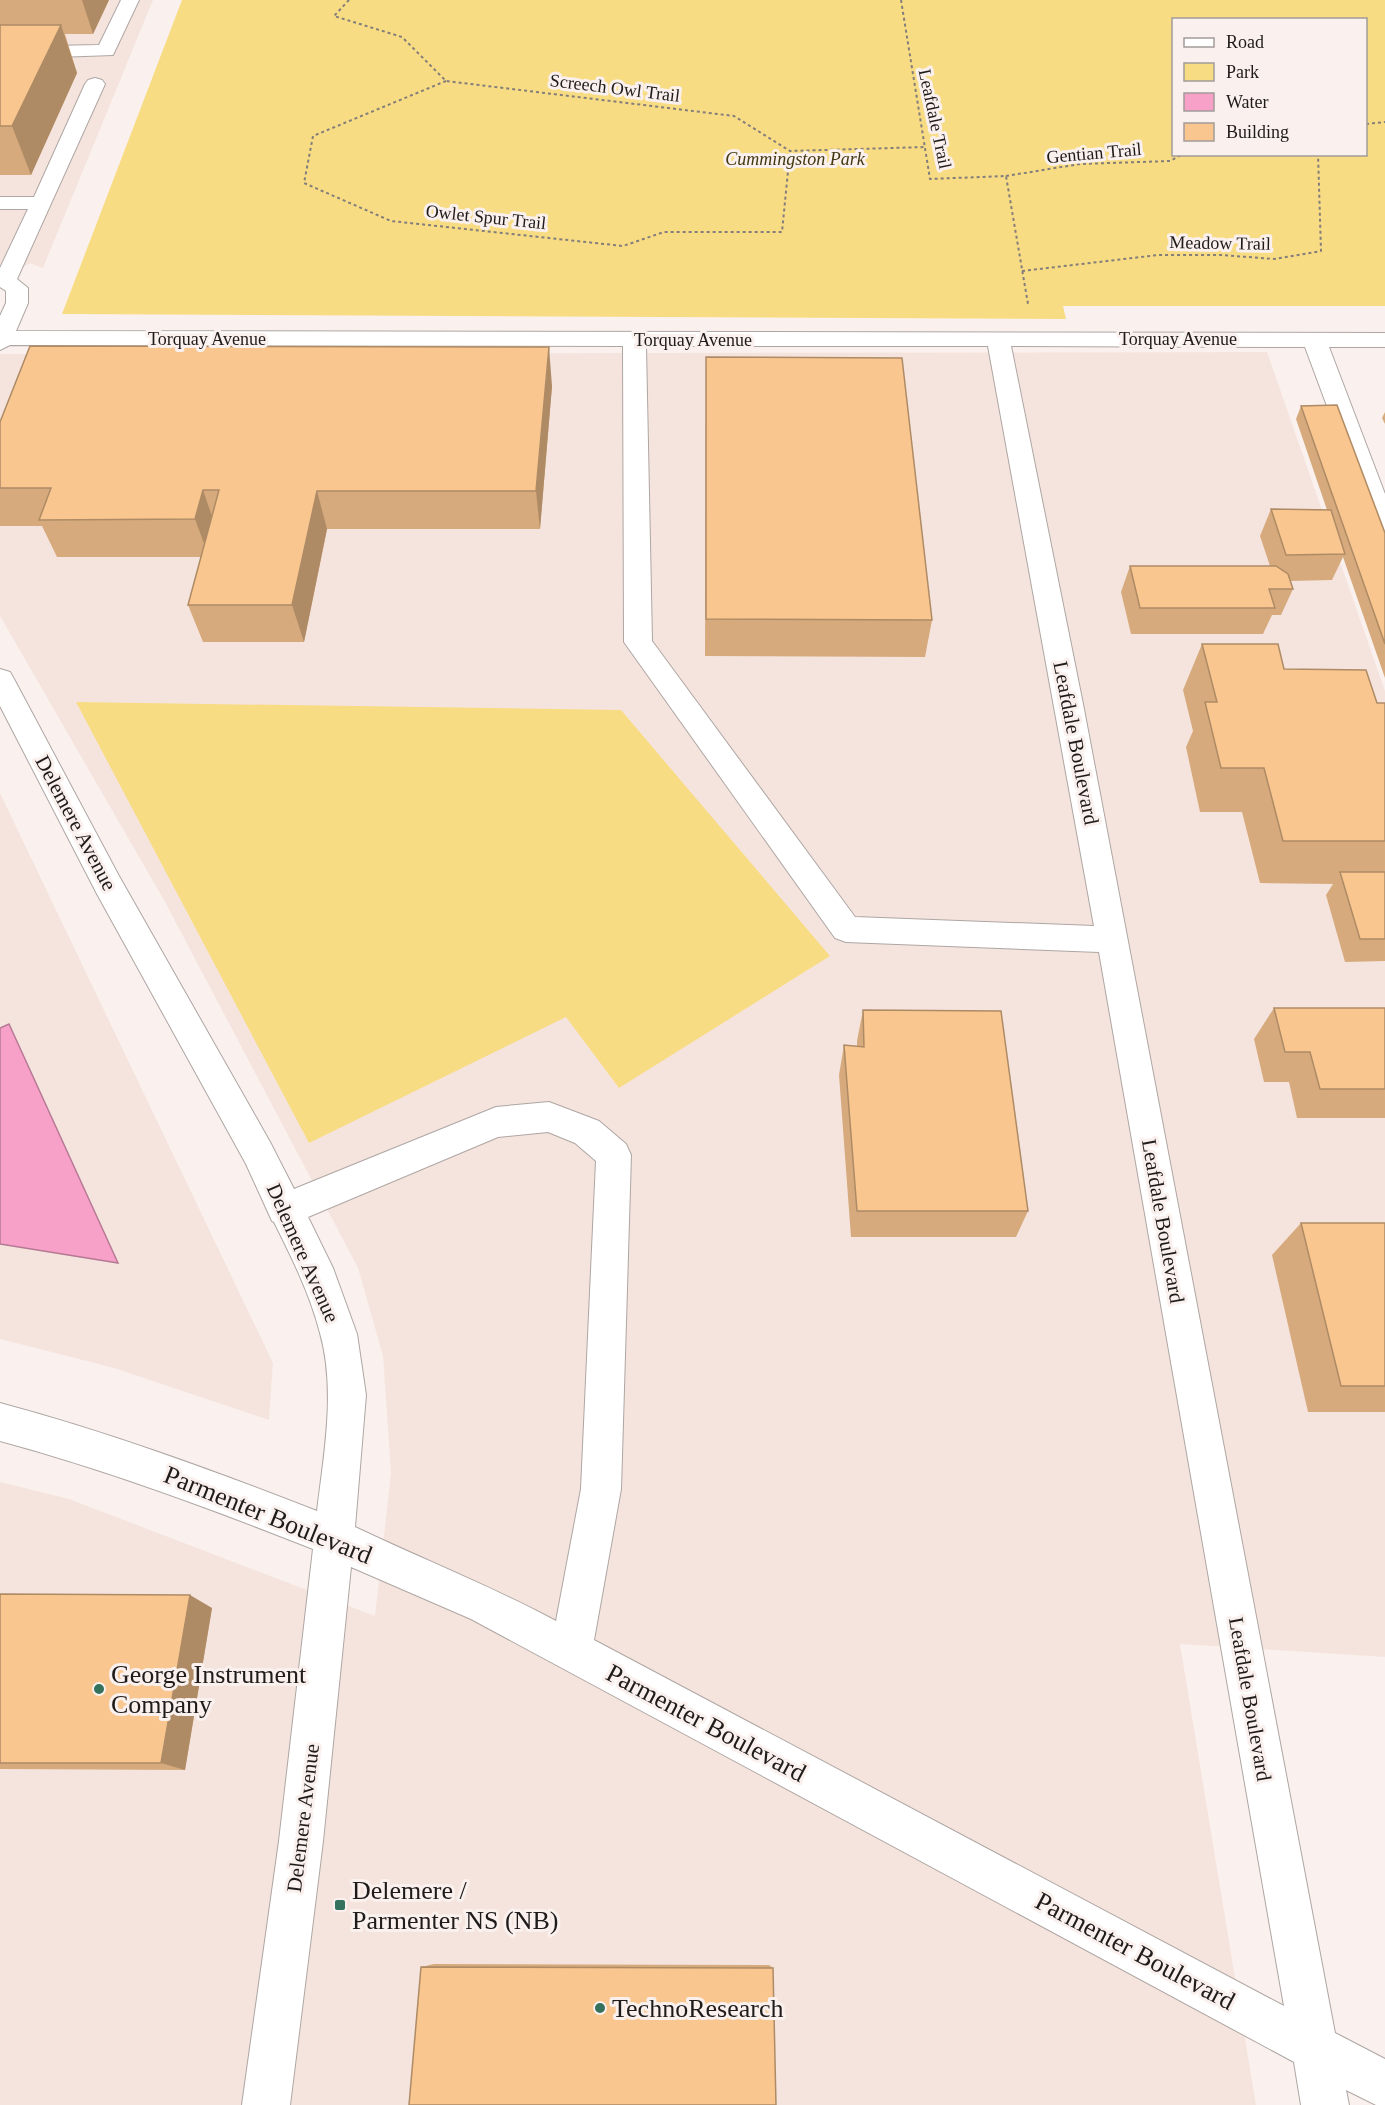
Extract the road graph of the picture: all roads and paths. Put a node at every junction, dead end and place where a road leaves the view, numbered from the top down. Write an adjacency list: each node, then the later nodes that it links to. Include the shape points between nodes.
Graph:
1 (130, 0): 4 (street, via 106,51)
2 (349, 0): 5 (path, via 334,16 402,37)
3 (901, 0): 9 (path, Leafdale Trail)
4 (0, 53)
5 (446, 81): 10 (path, Screech Owl Trail, via 734,116); 10 (path, Owlet Spur Trail, via 313,136 304,183 391,221 623,246 664,232 782,232)
6 (95, 84): 15 (street)
7 (1385, 122): 8 (path)
8 (1367, 124)
9 (926, 147): 10 (path); 13 (path, Leafdale Trail, via 930,179)
10 (790, 151)
11 (1179, 156): 13 (path, Gentian Trail, via 1170,161 1080,164)
12 (1318, 156): 16 (path, Meadow Trail, via 1321,251 1275,259 1158,255)
13 (1006, 176): 16 (path)
14 (0, 203): 15 (street)
15 (42, 203): 17 (street)
16 (1022, 271): 18 (path)
17 (3, 279): 21 (street, via 17,288 17,303)
18 (1029, 311)
19 (998, 338): 20 (street, Torquay Avenue); 23 (street, Torquay Avenue); 26 (street, Leafdale Boulevard)
20 (1314, 339): 22 (street, Torquay Avenue); 24 (street)
21 (1, 340): 23 (street, Torquay Avenue)
22 (1385, 340)
23 (634, 341): 26 (street, via 638,642 846,929)
24 (1385, 527)
25 (0, 679): 27 (street, Delemere Avenue, via 108,885 258,1153)
26 (1112, 940): 31 (street, Leafdale Boulevard)
27 (284, 1210): 29 (street, Delemere Avenue, via 315,1268 339,1334 347,1395); 30 (street, via 496,1122 549,1118 587,1132 614,1155 601,1489)
28 (0, 1422): 29 (street, Parmenter Boulevard, via 179,1477)
29 (333, 1537): 30 (street, Parmenter Boulevard, via 485,1605); 33 (street, Delemere Avenue, via 301,1841)
30 (571, 1652): 31 (street, Parmenter Boulevard)
31 (1314, 2048): 32 (street, Parmenter Boulevard); 34 (street, Leafdale Boulevard)
32 (1385, 2085)
33 (267, 2105)
34 (1324, 2105)

